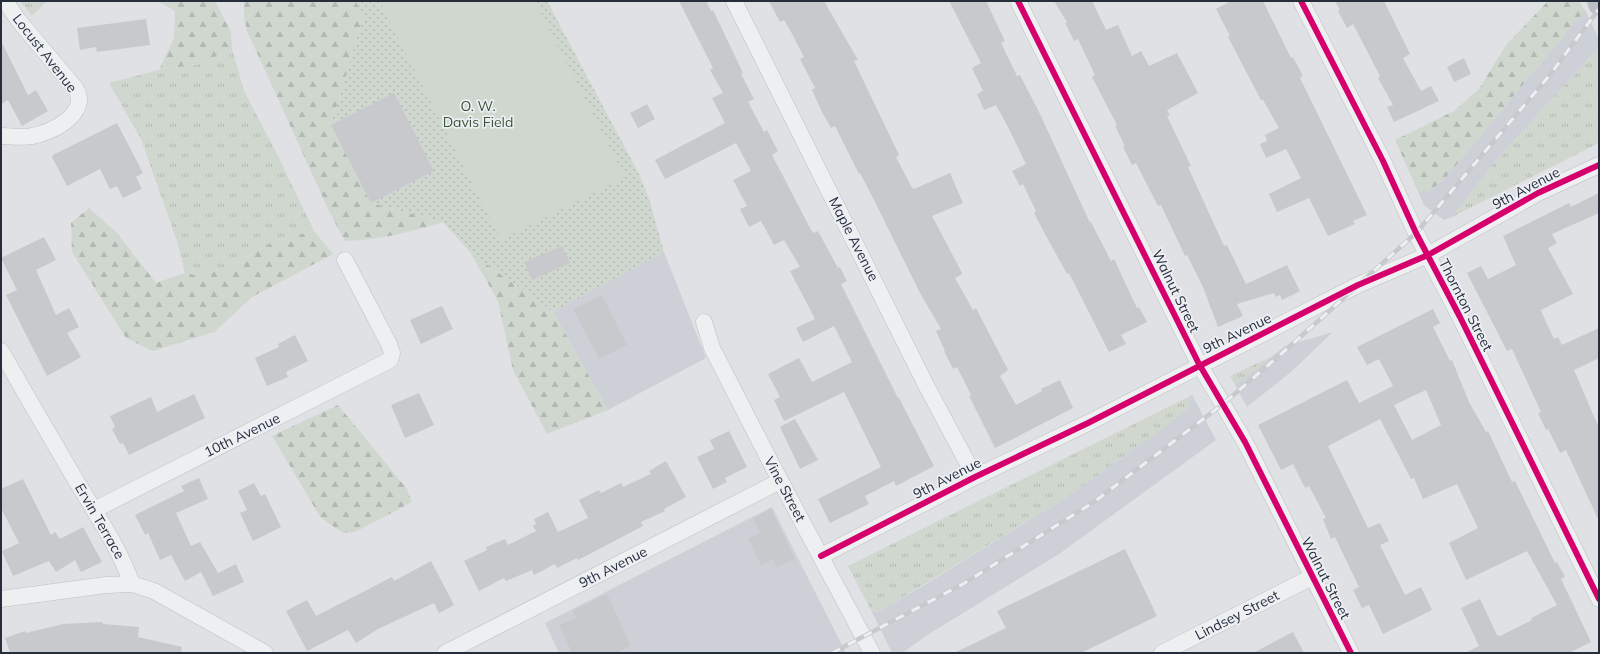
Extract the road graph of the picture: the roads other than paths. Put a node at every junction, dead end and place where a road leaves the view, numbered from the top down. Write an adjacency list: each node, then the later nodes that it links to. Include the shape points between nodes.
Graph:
1 (5, 1): 5 (street, Locust Avenue, via 79,94 78,106 53,130 31,137)
2 (734, 1): 12 (street, Maple Avenue, via 927,387)
3 (1018, 1): 11 (street, Walnut Street)
4 (1301, 1): 7 (street, Thornton Street)
5 (1, 136)
6 (1599, 165): 7 (street, 9th Avenue, via 1538,193)
7 (1428, 255): 11 (street, 9th Avenue, via 1358,285); 19 (street, Thornton Street)
8 (345, 260): 14 (street, 10th Avenue, via 389,344 392,352 390,360)
9 (704, 322): 13 (street, Vine Street, via 712,348)
10 (1, 351): 14 (street, Ervin Terrace)
11 (1199, 364): 12 (street, 9th Avenue); 16 (street, Walnut Street, via 1245,442)
12 (975, 477): 15 (street, 9th Avenue)
13 (780, 481): 15 (street, Vine Street); 21 (street, 9th Avenue)
14 (94, 510): 17 (street, Ervin Terrace, via 112,539)
15 (821, 556): 22 (street, Vine Street)
16 (1312, 576): 23 (street, Lindsey Street); 24 (street, Walnut Street)
17 (132, 584): 18 (street, via 113,584); 20 (street, via 154,592)
18 (1, 599)
19 (1599, 599)
20 (265, 653)
21 (445, 653)
22 (872, 653)
23 (1162, 653)
24 (1351, 653)

